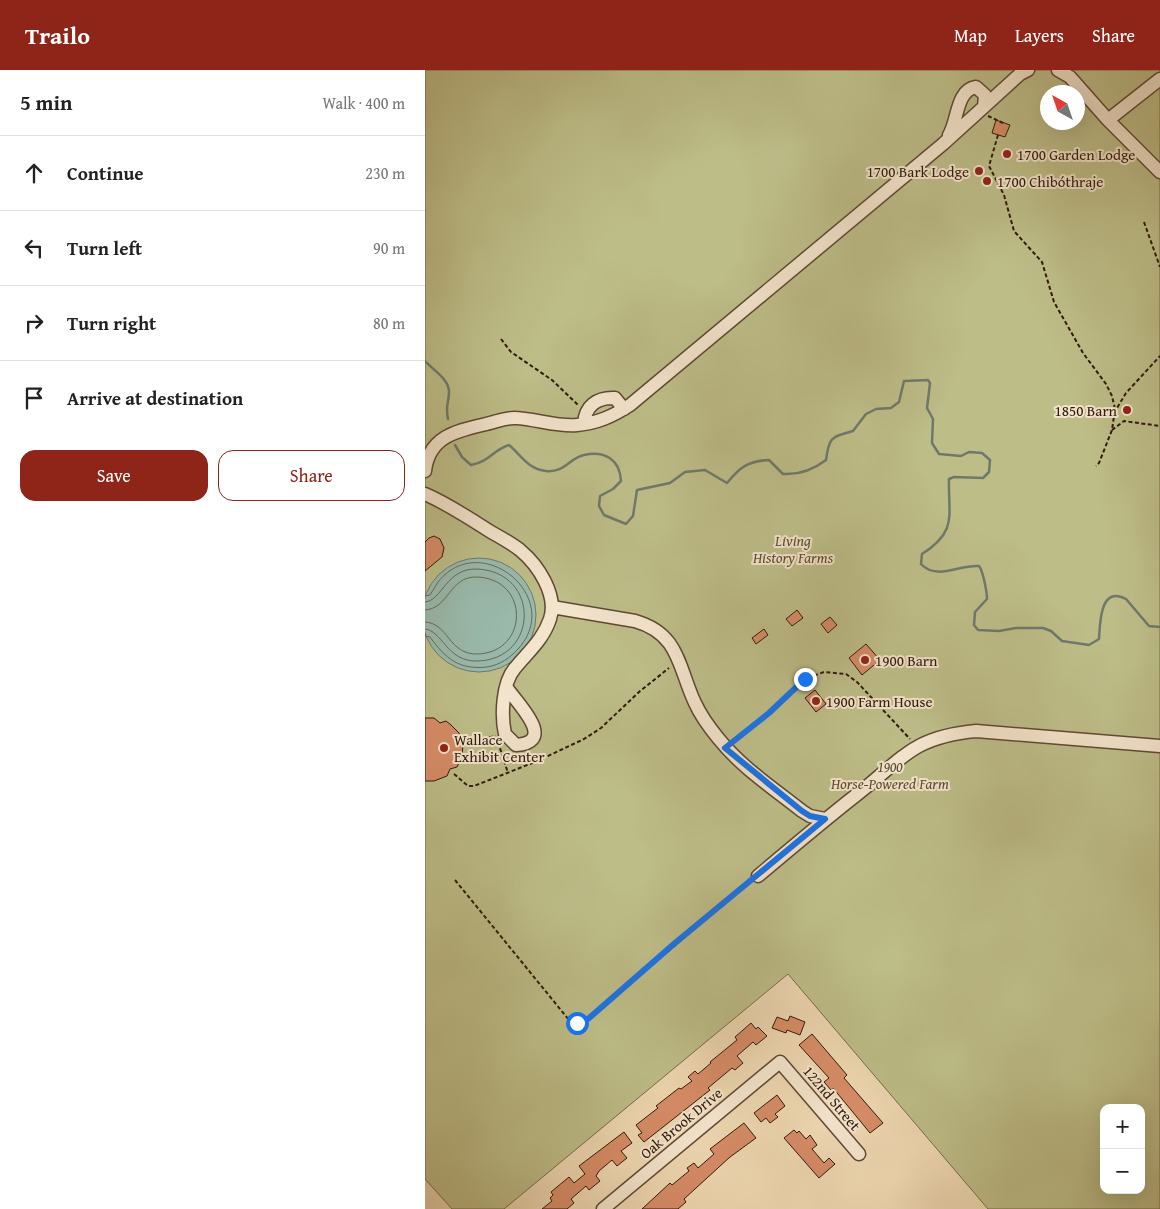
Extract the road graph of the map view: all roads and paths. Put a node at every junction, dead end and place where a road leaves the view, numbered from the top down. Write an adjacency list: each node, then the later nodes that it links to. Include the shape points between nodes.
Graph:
1 (1028, 70): 4 (street, via 1020,74)
2 (1058, 70): 5 (street, via 1070,77)
3 (1160, 79): 5 (street)
4 (985, 111): 6 (path); 8 (street); 8 (street, via 985,95 981,90 976,87 966,92 953,128)
5 (1107, 120): 9 (street)
6 (1003, 123)
7 (999, 135): 15 (path, via 989,166 1004,195 1014,231 1042,262 1054,302 1083,353 1106,384 1112,396)
8 (943, 144): 14 (street)
9 (1160, 172)
10 (1144, 222): 11 (path)
11 (1160, 267)
12 (501, 339): 16 (path, via 511,352 552,380)
13 (1160, 356): 15 (path, via 1126,393)
14 (624, 409): 16 (street, via 599,421); 16 (street, via 615,398 607,398 592,405)
15 (1114, 413): 18 (path)
16 (585, 418): 20 (street, via 571,425 513,418 457,431 444,436 433,446)
17 (1160, 426): 18 (path, via 1123,421)
18 (1112, 430): 19 (path)
19 (1096, 466)
20 (425, 471)
21 (425, 494): 22 (street, via 520,550 535,565 546,584)
22 (552, 608): 23 (street, via 647,625 670,642); 24 (street, via 550,620 537,645 515,667)
23 (679, 660): 29 (street, via 703,720); 30 (path, via 595,732)
24 (507, 688): 25 (street); 25 (street, via 527,713 535,730 526,744 516,746)
25 (501, 735): 26 (path); 30 (path, via 504,766)
26 (464, 743)
27 (916, 746): 28 (street, via 954,733 976,731); 29 (path, via 857,682 846,674 824,672 805,679); 32 (street)
28 (1160, 746)
29 (725, 748): 32 (street, via 802,811)
30 (508, 773): 31 (path, via 475,786 468,786)
31 (454, 774)
32 (825, 819): 33 (street)
33 (758, 876): 34 (path, via 588,1019 577,1023 569,1020)
34 (455, 880)
35 (780, 1062): 36 (street, 122nd Street); 37 (street, Oak Brook Drive)
36 (859, 1154)
37 (603, 1209)

